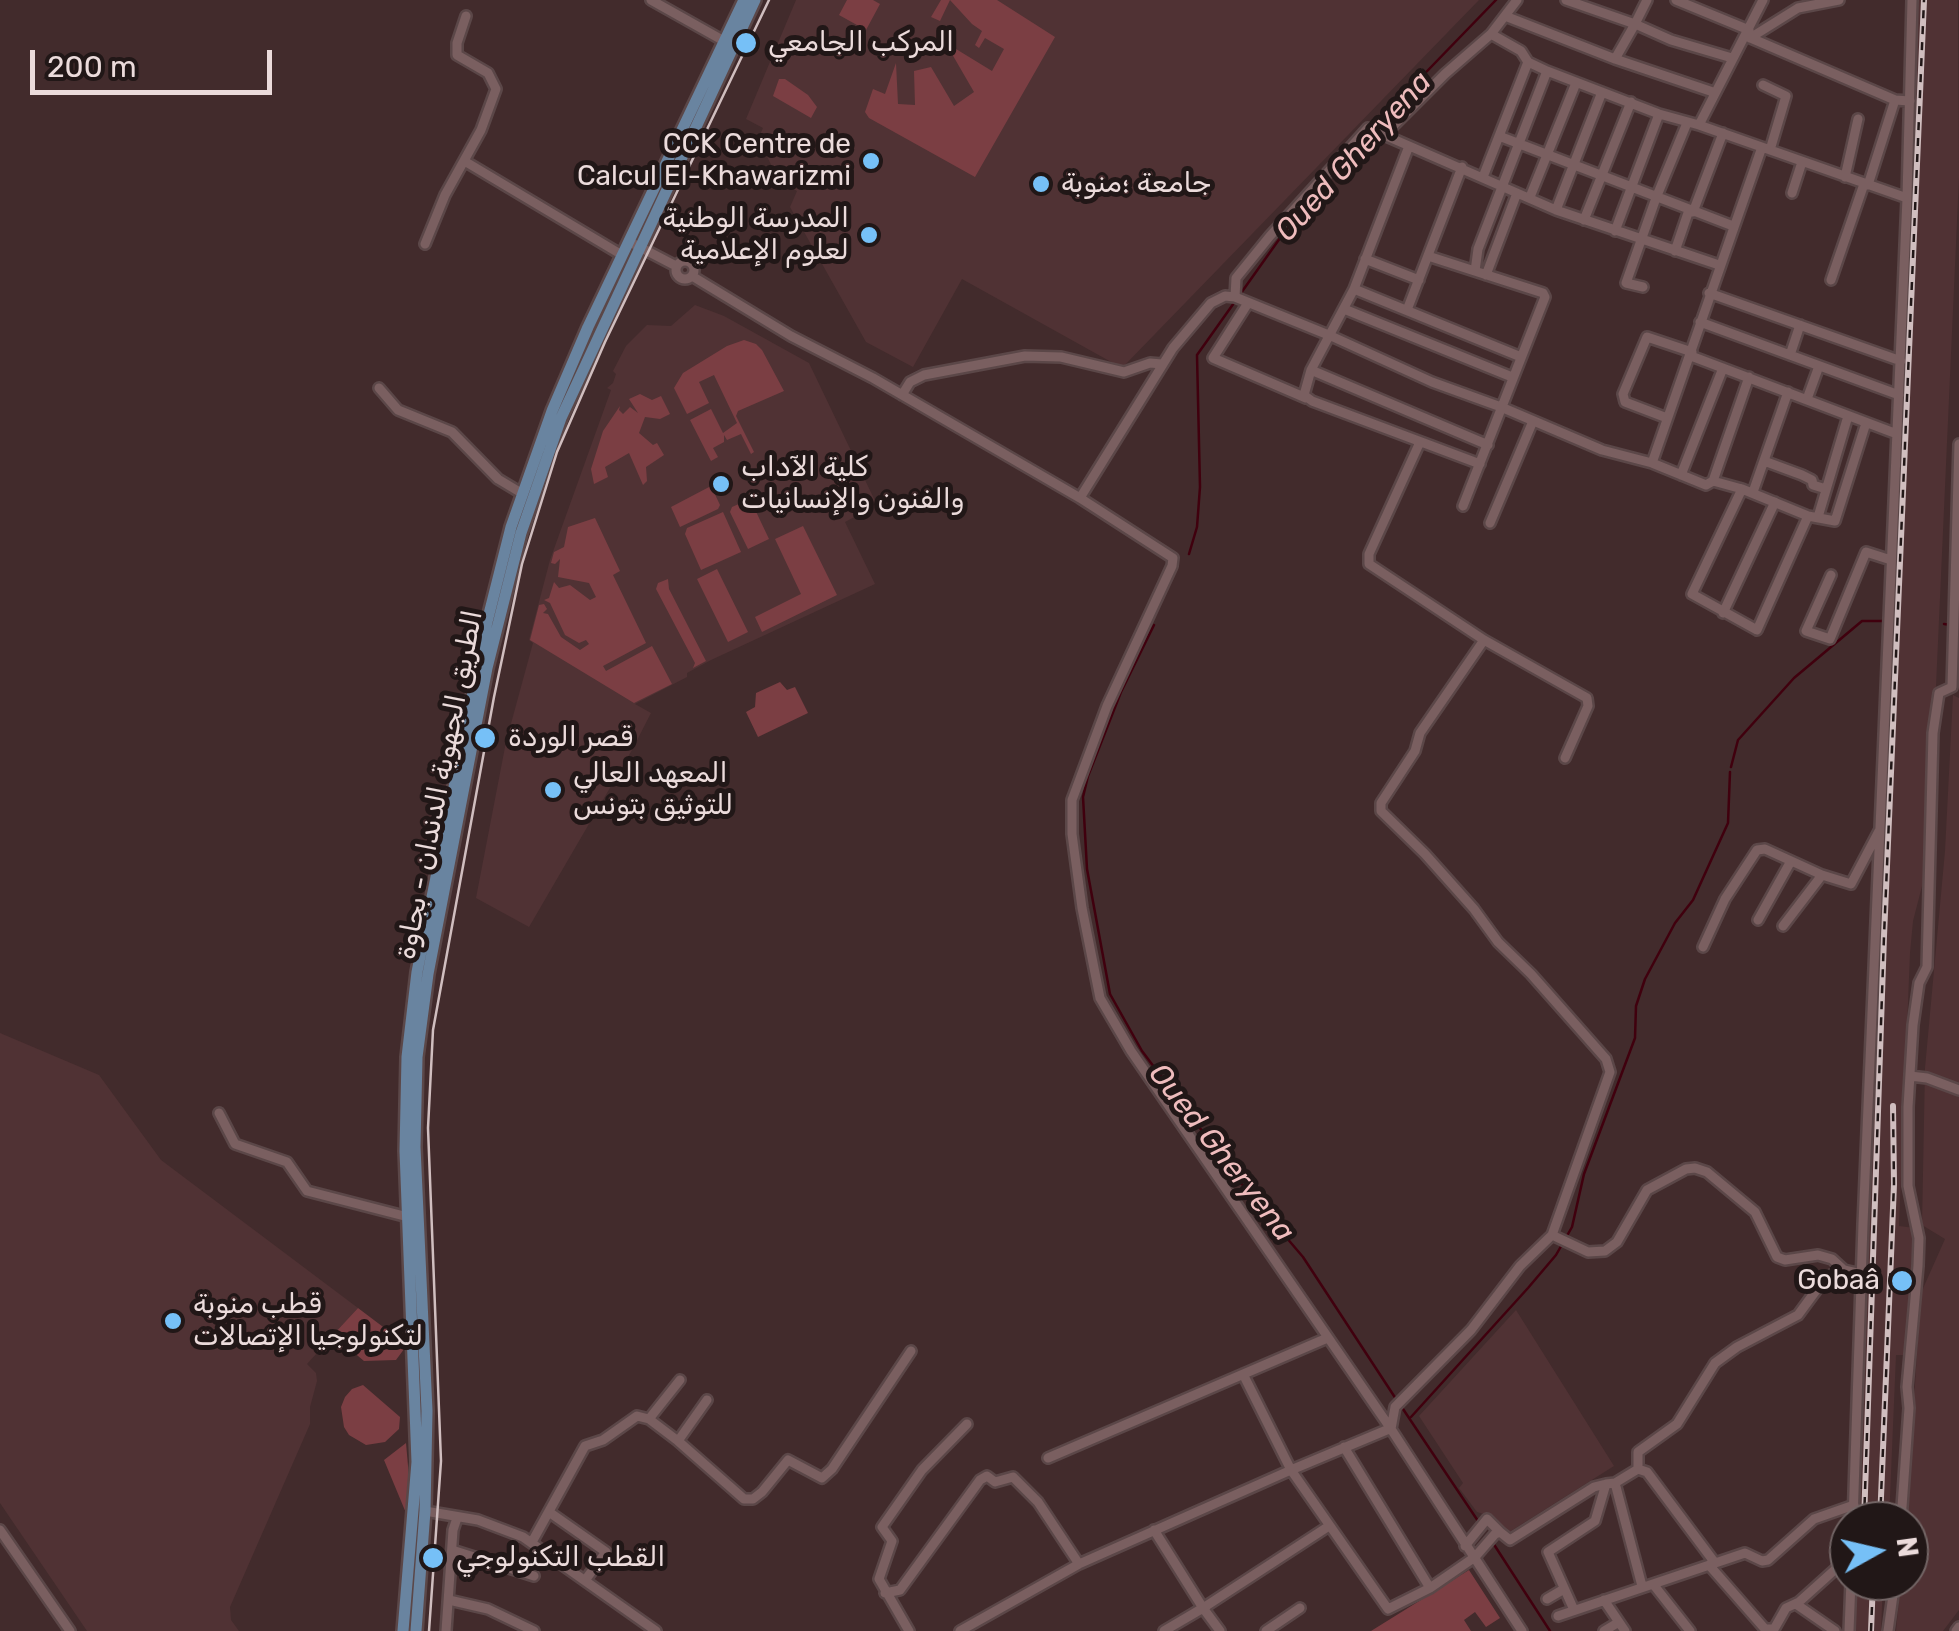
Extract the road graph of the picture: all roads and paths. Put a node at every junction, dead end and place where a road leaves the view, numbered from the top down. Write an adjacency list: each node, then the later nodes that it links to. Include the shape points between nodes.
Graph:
1 (651, 0): 16 (street)
2 (744, 0): 16 (main road, الطريق الجهوية الدندان - بجاوة)
3 (755, 0): 35 (main road, الطريق الجهوية الدندان - بجاوة)
4 (1517, 0): 12 (street)
5 (1566, 0): 13 (street)
6 (1647, 0): 13 (street)
7 (1676, 0): 15 (street)
8 (1763, 0): 15 (street)
9 (1839, 0): 15 (street, via 1798,8)
10 (1912, 0): 26 (street)
11 (466, 16): 40 (street, via 457,56 488,74 496,89)
12 (1505, 16): 14 (street); 18 (street)
13 (1635, 24): 17 (street); 18 (street)
14 (1490, 34): 19 (street); 32 (street)
15 (1748, 34): 17 (street); 25 (street)
16 (724, 42): 35 (main road, الطريق الجهوية الدندان - بجاوة)
17 (1732, 58): 24 (street)
18 (1614, 59): 24 (street)
19 (1528, 62): 20 (street); 34 (street)
20 (1547, 71): 21 (street); 36 (street)
21 (1576, 82): 23 (street); 39 (street)
22 (1762, 86): 38 (street, via 1786,96)
23 (1602, 92): 27 (street); 41 (street)
24 (1713, 92): 31 (street)
25 (1896, 100): 26 (street); 48 (street)
26 (1910, 101): 54 (street)
27 (1631, 102): 28 (street); 44 (street)
28 (1659, 114): 30 (street); 49 (street)
29 (1858, 118): 46 (street)
30 (1687, 123): 31 (street); 53 (street)
31 (1698, 125): 33 (street)
32 (1375, 131): 37 (street); 75 (street, via 1236,278)
33 (1724, 133): 38 (street); 56 (street)
34 (1499, 136): 36 (street); 45 (street)
35 (684, 143): 62 (main road, الطريق الجهوية الدندان - بجاوة)
36 (1518, 143): 39 (street); 47 (street)
37 (1409, 146): 43 (street); 66 (street)
38 (1766, 148): 42 (street); 58 (street)
39 (1548, 155): 41 (street); 52 (street)
40 (466, 162): 61 (street); 64 (street)
41 (1573, 162): 44 (street); 55 (street)
42 (1802, 162): 46 (street); 51 (street)
43 (1462, 168): 45 (street); 65 (street)
44 (1602, 176): 49 (street); 57 (street)
45 (1483, 177): 47 (street)
46 (1844, 177): 48 (street)
47 (1501, 185): 50 (street); 68 (street)
48 (1866, 185): 54 (street); 71 (street)
49 (1631, 187): 53 (street); 59 (street)
50 (1516, 193): 52 (street); 69 (street)
51 (1792, 193)
52 (1530, 197): 55 (street)
53 (1656, 198): 56 (street); 60 (street)
54 (1907, 198): 84 (street)
55 (1556, 210): 57 (street)
56 (1691, 211): 58 (street); 63 (street)
57 (1584, 220): 59 (street)
58 (1734, 226): 67 (street)
59 (1616, 230): 60 (street)
60 (1641, 239): 63 (street); 72 (street, via 1626,283)
61 (426, 244)
62 (635, 245): 64 (main road, الطريق الجهوية الدندان - بجاوة); 93 (street, via 676,266 681,278 692,276); 127 (main road, الطريق الجهوية الدندان - بجاوة, via 520,534)
63 (1675, 250): 67 (street)
64 (622, 255): 113 (main road, الطريق الجهوية الدندان - بجاوة)
65 (1428, 256): 68 (street); 70 (street)
66 (1365, 259): 70 (street); 73 (street)
67 (1719, 265): 74 (street)
68 (1474, 271): 69 (street)
69 (1486, 275): 83 (street, via 1544,294)
70 (1419, 280): 77 (street)
71 (1832, 280)
72 (1642, 288)
73 (1354, 289): 76 (street); 77 (street)
74 (1709, 292): 78 (street); 79 (street)
75 (1242, 300): 80 (street); 85 (street, via 1224,296 1211,303); 95 (street, via 1213,358)
76 (1344, 308): 80 (street); 89 (street)
77 (1407, 310): 83 (street)
78 (1700, 322): 81 (street); 82 (street)
79 (1800, 325): 82 (street); 84 (street)
80 (1331, 336): 88 (street); 97 (street)
81 (1691, 354): 87 (street); 99 (street); 99 (street, via 1647,337 1623,394 1625,402)
82 (1790, 355): 86 (street)
83 (1520, 356): 89 (street)
84 (1900, 361): 94 (street)
85 (1162, 364): 93 (street, via 1124,372 1025,356 924,375); 114 (street)
86 (1818, 366): 94 (street); 96 (street)
87 (1723, 368): 90 (street); 109 (street)
88 (1311, 370): 95 (street); 105 (street)
89 (1512, 377): 97 (street)
90 (1750, 378): 92 (street); 110 (street)
91 (379, 388): 113 (street, via 398,410 452,432 498,479)
92 (1788, 392): 96 (street); 106 (street)
93 (902, 395): 114 (street)
94 (1899, 395): 102 (street)
95 (1307, 399): 103 (street)
96 (1807, 400): 98 (street)
97 (1501, 407): 100 (street); 105 (street)
98 (1848, 416): 101 (street); 111 (street)
99 (1667, 418): 108 (street)
100 (1533, 420): 108 (street); 118 (street)
101 (1866, 423): 102 (street); 117 (street, via 1837,518)
102 (1897, 434): 119 (street)
103 (1420, 442): 107 (street); 122 (street, via 1368,561)
104 (1959, 444): 131 (street, via 1952,687 1939,693 1933,733 1926,966)
105 (1488, 446): 107 (street)
106 (1764, 461): 111 (street); 112 (street)
107 (1480, 464): 116 (street)
108 (1652, 464): 109 (street)
109 (1681, 475): 110 (street, via 1706,485)
110 (1713, 481): 112 (street)
111 (1826, 489): 117 (street)
112 (1747, 491): 115 (street); 121 (street, via 1692,594)
113 (523, 494): 127 (main road, الطريق الجهوية الدندان - بجاوة, via 486,622)
114 (1080, 498): 145 (street, via 1174,560 1074,789 1074,850 1096,988 1131,1051)
115 (1774, 502): 117 (street); 121 (street)
116 (1463, 506)
117 (1813, 516): 121 (street, via 1756,630)
118 (1490, 522)
119 (1891, 560): 120 (street, via 1866,552 1830,639 1806,631); 124 (street)
120 (1831, 575)
121 (1723, 614)
122 (1484, 640): 123 (street, via 1587,698); 135 (street, via 1420,733 1380,807 1609,1065)
123 (1565, 758)
124 (1882, 824): 126 (street, via 1854,881); 137 (street)
125 (1791, 861): 126 (street); 128 (street); 130 (street, via 1765,849 1754,854)
126 (1822, 876): 129 (street)
127 (439, 889): 134 (main road, الطريق الجهوية الدندان - بجاوة, via 417,972 406,1057); 154 (main road, الطريق الجهوية الدندان - بجاوة, via 414,1104 427,1411)
128 (1758, 920)
129 (1783, 926)
130 (1703, 948)
131 (1910, 1076): 132 (street); 153 (street, via 1908,1186 1919,1238)
132 (1959, 1090)
133 (219, 1112): 134 (street, via 235,1144 287,1162 307,1191)
134 (408, 1217): 154 (main road, الطريق الجهوية الدندان - بجاوة)
135 (1560, 1240): 136 (street, via 1592,1252 1610,1249 1647,1190 1695,1168 1755,1212 1780,1259 1818,1255); 145 (street, via 1520,1266 1471,1330 1399,1403)
136 (1844, 1270): 137 (street); 149 (street, via 1821,1281 1798,1315 1715,1362 1676,1424 1638,1452)
137 (1861, 1274): 152 (street)
138 (1325, 1339): 140 (street)
139 (911, 1351): 146 (street, via 822,1478 788,1460 748,1500)
140 (1243, 1374): 148 (street); 150 (street)
141 (680, 1380): 143 (street)
142 (707, 1400): 146 (street)
143 (650, 1419): 146 (street); 155 (street, via 630,1418 585,1446)
144 (967, 1424): 174 (street, via 884,1522 892,1542 878,1574)
145 (1390, 1429): 147 (street); 163 (street)
146 (678, 1441)
147 (1344, 1448): 150 (street); 172 (street)
148 (1048, 1458)
149 (1638, 1468): 151 (street); 167 (street, via 1648,1472)
150 (1291, 1470): 158 (street); 160 (street)
151 (1610, 1483): 161 (street, via 1510,1540); 171 (street); 173 (street, via 1594,1521 1548,1552)
152 (1854, 1501)
153 (1902, 1501)
154 (419, 1511): 157 (street); 189 (main road, الطريق الجهوية الدندان - بجاوة); 190 (main road, الطريق الجهوية الدندان - بجاوة)
155 (549, 1512): 162 (street); 170 (street, via 606,1552)
156 (1829, 1514): 167 (street, via 1768,1560 1745,1552)
157 (457, 1518): 162 (street); 164 (street)
158 (1329, 1526): 172 (street, via 1388,1610); 181 (street)
159 (0, 1530): 188 (street)
160 (1154, 1530): 166 (street); 181 (street)
161 (1498, 1533): 163 (street, via 1486,1519); 165 (street)
162 (532, 1542): 170 (street)
163 (1466, 1546): 165 (street)
164 (452, 1550): 169 (street); 176 (street)
165 (1475, 1557): 172 (street); 199 (street)
166 (1079, 1564): 174 (street, via 1014,1476 995,1482 987,1476 900,1590); 195 (street)
167 (1712, 1564): 171 (street); 187 (street)
168 (1829, 1575): 180 (street)
169 (534, 1576)
170 (586, 1579): 193 (street)
171 (1648, 1585): 177 (street); 201 (street)
172 (1430, 1588)
173 (1564, 1589): 175 (street); 183 (street)
174 (885, 1593): 194 (street)
175 (1547, 1599)
176 (449, 1600): 191 (street); 192 (street)
177 (1604, 1600): 183 (street); 185 (street)
178 (1850, 1601): 203 (street)
179 (1892, 1601): 204 (street)
180 (1796, 1604): 186 (street); 187 (street)
181 (1204, 1608): 196 (street); 197 (street)
182 (1300, 1608): 198 (street)
183 (1574, 1610): 184 (street)
184 (1558, 1616)
185 (1622, 1626): 200 (street)
186 (1822, 1628): 202 (street)
187 (1773, 1630)
188 (70, 1631)
189 (404, 1631)
190 (416, 1631)
191 (446, 1631)
192 (534, 1631)
193 (656, 1631)
194 (909, 1631)
195 (960, 1631)
196 (1164, 1631)
197 (1220, 1631)
198 (1266, 1631)
199 (1522, 1631)
200 (1604, 1631)
201 (1690, 1631)
202 (1835, 1631)
203 (1849, 1631)
204 (1888, 1631)

